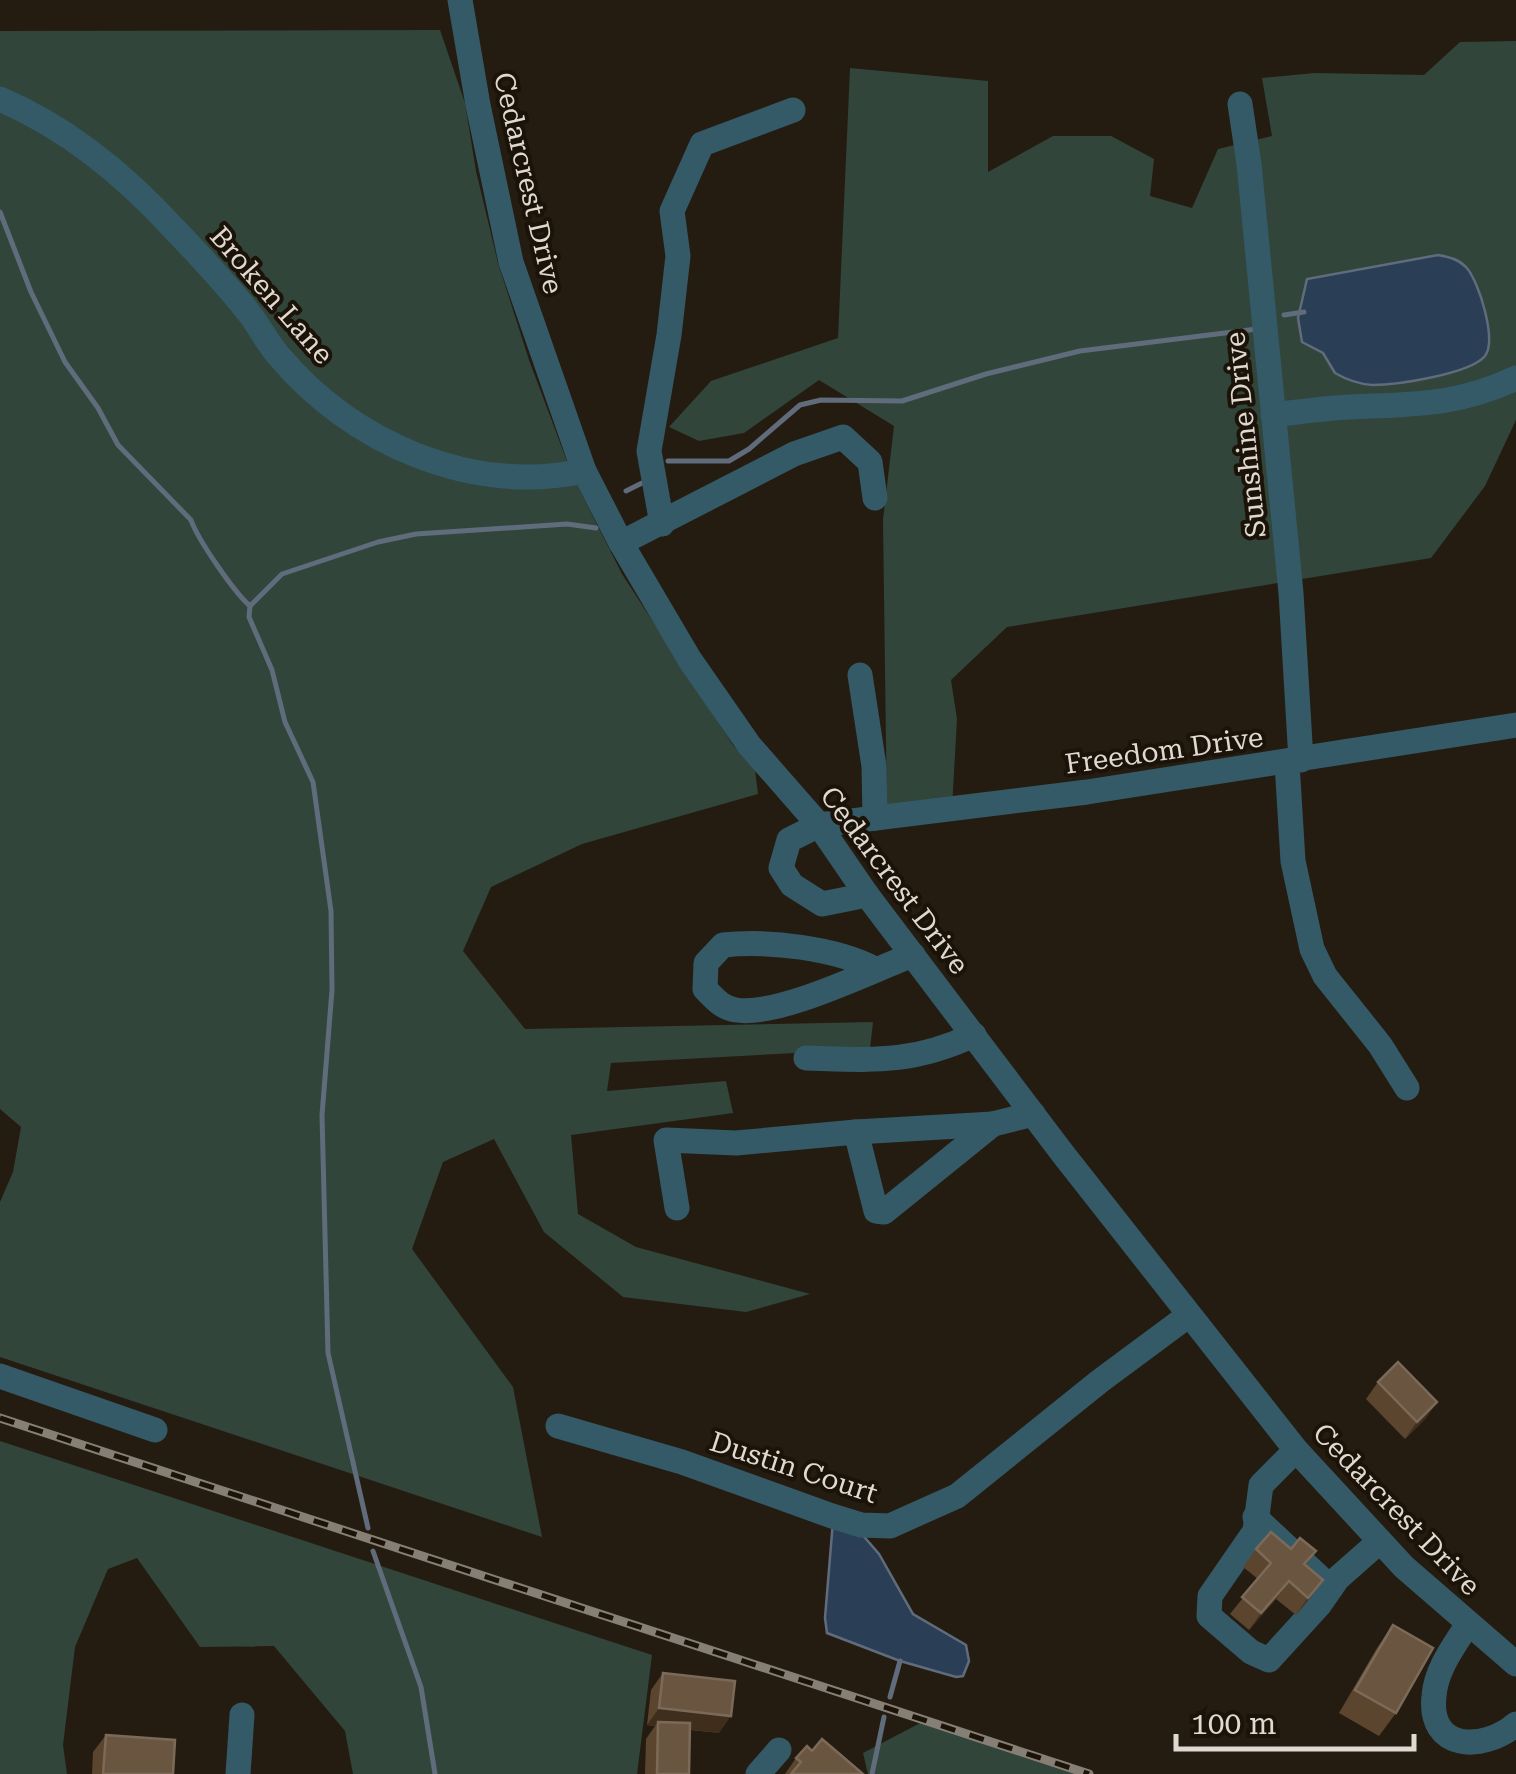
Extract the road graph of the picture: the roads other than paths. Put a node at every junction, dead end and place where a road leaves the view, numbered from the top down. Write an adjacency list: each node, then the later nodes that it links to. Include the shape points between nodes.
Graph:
1 (460, 0): 7 (street, Cedarcrest Drive, via 512,262)
2 (0, 98): 7 (street, Broken Lane, via 75,141 132,188 233,295 287,365 353,424 461,469 520,478)
3 (1240, 104): 6 (street, Sunshine Drive)
4 (793, 110): 9 (street, via 702,144 672,210 678,256 649,451)
5 (1516, 378): 6 (street, via 1432,404)
6 (1273, 415): 13 (street, Sunshine Drive, via 1291,593)
7 (584, 470): 10 (street, Cedarcrest Drive)
8 (875, 498): 9 (street, via 870,462 844,437 794,454)
9 (662, 524): 10 (street)
10 (622, 544): 15 (street, Cedarcrest Drive, via 749,745)
11 (860, 675): 14 (street)
12 (1516, 725): 13 (street, Freedom Drive)
13 (1294, 762): 14 (street, Freedom Drive); 21 (street, Sunshine Drive, via 1293,860 1312,949)
14 (875, 818): 15 (street, Freedom Drive)
15 (819, 825): 16 (street, Cedarcrest Drive); 16 (street, via 789,840 780,868 792,885 822,904)
16 (867, 895): 17 (street, Cedarcrest Drive)
17 (913, 955): 18 (street); 19 (street, Cedarcrest Drive)
18 (875, 969): 18 (street, via 851,983 739,1011 705,989 706,963 723,945 750,942 850,955)
19 (974, 1036): 20 (street, via 908,1059); 22 (street, Cedarcrest Drive)
20 (806, 1058)
21 (1406, 1088)
22 (1032, 1114): 23 (street); 26 (street, Cedarcrest Drive)
23 (993, 1124): 24 (street); 24 (street, via 884,1212 876,1211)
24 (856, 1132): 25 (street, via 666,1140)
25 (678, 1208)
26 (1189, 1315): 28 (street, Dustin Court, via 957,1496 890,1526 846,1520); 30 (street, Cedarcrest Drive)
27 (0, 1376): 29 (street)
28 (558, 1426)
29 (155, 1430)
30 (1296, 1450): 31 (street, via 1261,1485); 32 (street, Cedarcrest Drive)
31 (1255, 1516): 33 (street); 33 (street, via 1255,1531 1210,1596 1209,1616 1268,1660)
32 (1380, 1541): 33 (street); 34 (street, Cedarcrest Drive)
33 (1331, 1588)
34 (1468, 1624): 35 (street, Cedarcrest Drive); 37 (street, via 1438,1675 1434,1722 1446,1736 1486,1743)
35 (1516, 1664)
36 (242, 1715): 39 (street)
37 (1516, 1724)
38 (779, 1750): 40 (street)
39 (238, 1774)
40 (758, 1774)

